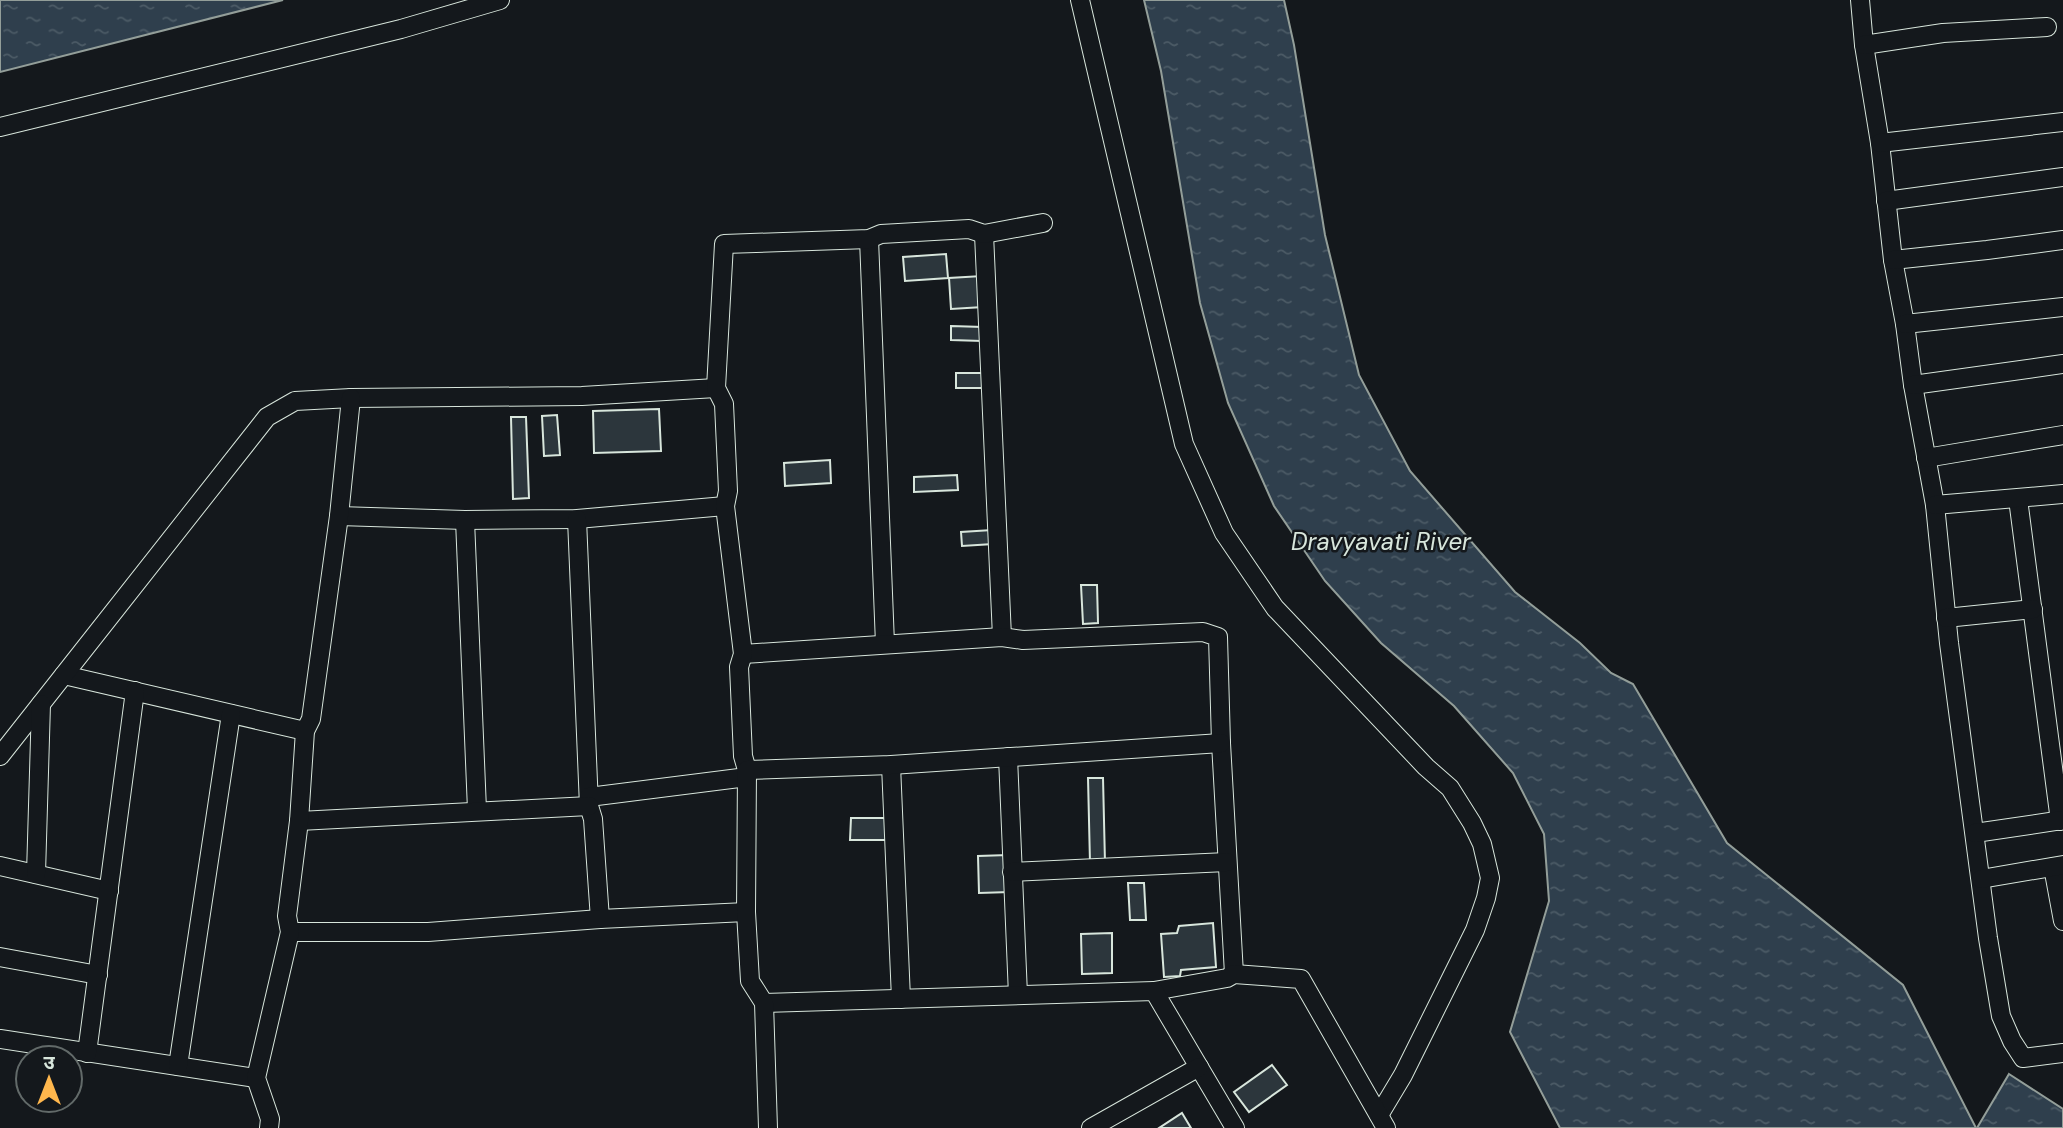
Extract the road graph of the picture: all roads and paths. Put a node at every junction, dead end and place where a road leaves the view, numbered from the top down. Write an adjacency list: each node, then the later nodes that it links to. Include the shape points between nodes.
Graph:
1 (500, 0): 7 (street, via 401,29)
2 (1080, 0): 75 (street, via 1184,444 1224,533 1275,608 1450,788 1472,823 1488,865 1486,898 1475,930)
3 (1860, 0): 5 (street)
4 (2047, 27): 5 (street, via 1943,33)
5 (1864, 45): 8 (street)
6 (2063, 122): 8 (street)
7 (0, 127)
8 (1880, 143): 10 (street)
9 (2063, 177): 10 (street)
10 (1886, 201): 15 (street)
11 (1043, 223): 12 (street)
12 (984, 234): 13 (street, via 969,229 881,234); 33 (street)
13 (869, 239): 20 (street, via 724,244); 34 (street)
14 (2063, 240): 15 (street)
15 (1893, 260): 17 (street)
16 (2063, 307): 17 (street)
17 (1905, 324): 19 (street)
18 (2063, 364): 19 (street)
19 (1913, 385): 23 (street)
20 (716, 388): 21 (street, via 582,396); 27 (street, via 724,404)
21 (351, 398): 28 (street); 36 (street, via 295,401 267,417)
22 (2063, 435): 23 (street)
23 (1926, 458): 26 (street)
24 (2063, 494): 25 (street)
25 (2018, 499): 26 (street); 31 (street)
26 (1935, 505): 32 (street)
27 (725, 506): 29 (street); 35 (street)
28 (339, 516): 30 (street); 40 (street, via 311,719)
29 (577, 519): 30 (street); 46 (street)
30 (465, 520): 47 (street)
31 (2033, 609): 32 (street); 48 (street)
32 (1946, 618): 50 (street)
33 (1002, 637): 34 (street); 41 (street, via 1203,632 1218,637)
34 (885, 644): 35 (street)
35 (743, 654): 45 (street, via 738,667)
36 (64, 675): 37 (street); 38 (street)
37 (135, 691): 39 (street); 57 (street)
38 (41, 704): 42 (street); 55 (street)
39 (231, 714): 40 (street); 72 (street)
40 (305, 731): 49 (street)
41 (1221, 743): 43 (street); 51 (street)
42 (0, 757)
43 (1008, 757): 44 (street); 54 (street)
44 (891, 765): 45 (street); 67 (street)
45 (747, 774): 46 (street); 58 (street)
46 (589, 801): 47 (street); 59 (street)
47 (477, 810): 49 (street)
48 (2062, 820): 50 (street)
49 (299, 821): 61 (street, via 287,916)
50 (1975, 833): 56 (street)
51 (1227, 862): 54 (street); 63 (street)
52 (0, 866): 55 (street)
53 (2058, 866): 56 (street); 60 (street)
54 (1012, 872): 66 (street)
55 (36, 874): 57 (street)
56 (1981, 879): 71 (street, via 2001,1016 2012,1041 2023,1058)
57 (109, 891): 64 (street)
58 (746, 912): 59 (street); 68 (street, via 750,981)
59 (600, 919): 61 (street, via 428,932)
60 (2063, 921)
61 (290, 932): 74 (street)
62 (0, 957): 64 (street)
63 (1234, 974): 65 (street); 75 (street, via 1301,979)
64 (98, 975): 70 (street)
65 (1154, 991): 66 (street); 73 (street)
66 (1018, 995): 67 (street)
67 (901, 999): 68 (street)
68 (764, 1003): 77 (street)
69 (0, 1039): 70 (street)
70 (88, 1052): 72 (street)
71 (2063, 1053)
72 (178, 1066): 74 (street)
73 (1199, 1067): 78 (street); 79 (street)
74 (257, 1078): 76 (street)
75 (1382, 1121)
76 (269, 1128)
77 (768, 1128)
78 (1091, 1128)
79 (1235, 1128)

